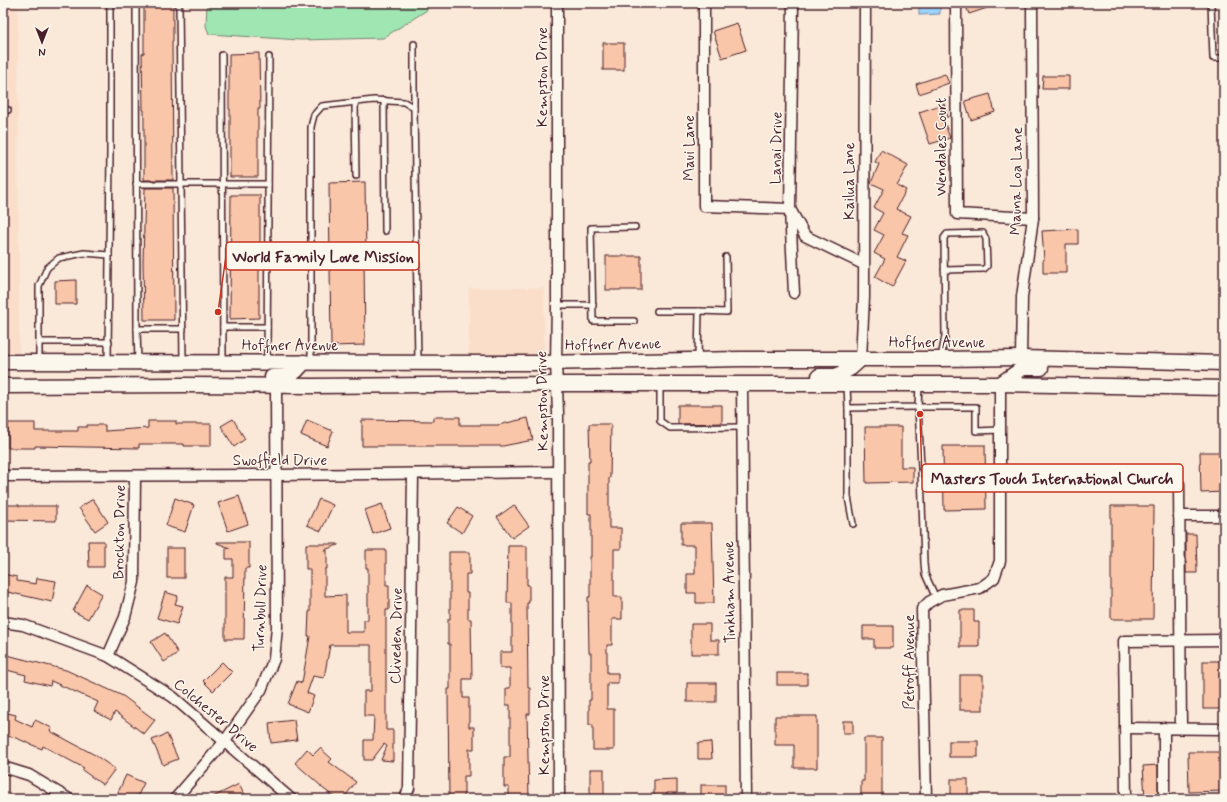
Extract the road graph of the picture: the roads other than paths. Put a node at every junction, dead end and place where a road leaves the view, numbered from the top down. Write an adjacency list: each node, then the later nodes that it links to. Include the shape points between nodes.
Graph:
1 (110, 3): 27 (lane)
2 (136, 3): 19 (lane)
3 (179, 3): 20 (lane)
4 (557, 3): 32 (street, Kempston Drive)
5 (704, 3): 23 (street, Maui Lane, via 704,206)
6 (793, 3): 23 (street, Lanai Drive)
7 (865, 3): 29 (street, Kailua Lane)
8 (956, 3): 24 (street, Wendales Court, via 957,214)
9 (1032, 3): 24 (street, Mauna Loa Lane)
10 (1211, 3): 14 (lane, via 1212,58)
11 (414, 44): 17 (lane)
12 (222, 56): 21 (lane)
13 (269, 57): 22 (lane)
14 (1224, 58)
15 (384, 100): 16 (lane); 17 (lane, via 404,102); 26 (lane)
16 (355, 102): 18 (lane); 52 (lane, via 322,106 314,115 311,127)
17 (414, 108): 57 (lane)
18 (356, 176)
19 (136, 184): 20 (lane); 39 (lane)
20 (181, 184): 21 (lane); 40 (lane)
21 (223, 184): 22 (lane); 37 (lane)
22 (268, 184): 38 (lane)
23 (790, 209): 29 (street, via 806,236); 31 (street, Lanai Drive)
24 (1033, 218): 43 (street, Mauna Loa Lane, via 1022,297)
25 (636, 227): 33 (lane, via 591,228)
26 (385, 231)
27 (109, 255): 41 (lane, via 84,253 59,258 47,268 39,286); 42 (lane)
28 (726, 257): 35 (lane, via 727,312)
29 (863, 264): 44 (street, Kailua Lane)
30 (944, 270): 30 (lane, via 944,238 947,234 983,234 986,239 987,266 984,269); 45 (lane, via 945,336)
31 (794, 293)
32 (557, 305): 33 (lane); 53 (street, Kempston Drive)
33 (593, 305): 36 (lane, via 593,321)
34 (657, 311): 35 (lane)
35 (699, 311): 46 (lane)
36 (634, 321)
37 (223, 327): 38 (lane); 56 (lane)
38 (267, 327): 51 (lane)
39 (137, 329): 40 (lane); 50 (lane)
40 (183, 329): 55 (lane)
41 (38, 342): 42 (lane); 49 (lane)
42 (109, 342): 54 (lane)
43 (1021, 358): 45 (main road, Hoffner Avenue); 47 (main road, Hoffner Avenue)
44 (861, 359): 45 (main road, Hoffner Avenue); 46 (main road, Hoffner Avenue); 61 (main road, via 836,376 788,376)
45 (940, 359)
46 (698, 360): 53 (main road, Hoffner Avenue)
47 (1137, 361): 58 (main road, Hoffner Avenue); 63 (main road, via 1110,368 1023,368)
48 (3, 362): 49 (main road, Hoffner Avenue)
49 (39, 362): 54 (main road, Hoffner Avenue)
50 (138, 362): 54 (main road, Hoffner Avenue); 55 (main road, Hoffner Avenue)
51 (267, 362): 52 (main road, Hoffner Avenue); 56 (main road, Hoffner Avenue)
52 (308, 362): 57 (main road, Hoffner Avenue); 67 (main road, via 297,372 284,377 158,377)
53 (556, 362): 57 (main road, Hoffner Avenue); 59 (street, Kempston Drive)
54 (108, 363)
55 (183, 363): 56 (main road, Hoffner Avenue)
56 (223, 363)
57 (418, 363)
58 (1224, 363)
59 (557, 384): 60 (main road); 64 (main road); 73 (street, Kempston Drive)
60 (660, 384): 61 (main road); 71 (lane, via 660,421 670,428)
61 (742, 384): 65 (main road); 71 (street, Tinkham Avenue)
62 (919, 384): 63 (main road); 65 (main road); 69 (lane)
63 (1000, 384): 68 (main road); 72 (street, Petroff Avenue)
64 (276, 385): 67 (main road); 75 (street, Turnbull Drive)
65 (846, 385): 70 (lane)
66 (3, 386): 67 (main road)
67 (144, 386)
68 (1224, 388)
69 (918, 407): 70 (lane); 72 (lane, via 976,407 976,431); 82 (lane, via 925,574)
70 (848, 408): 81 (lane, via 848,497)
71 (742, 427): 98 (street, Tinkham Avenue)
72 (1000, 430): 82 (street, Petroff Avenue, via 1000,561 994,578 980,588)
73 (558, 472): 74 (street, Swoffield Drive); 97 (street, Kempston Drive)
74 (413, 474): 75 (street, Swoffield Drive); 96 (street, Cliveden Drive, via 408,788)
75 (276, 475): 77 (street, Swoffield Drive); 91 (street, Turnbull Drive, via 277,627 274,659 261,690)
76 (3, 476): 77 (street, Swoffield Drive)
77 (135, 476): 86 (street, Brockton Drive, via 134,582 126,616)
78 (1116, 484): 79 (street, via 1179,484)
79 (1179, 516): 80 (street); 84 (street)
80 (1224, 516)
81 (853, 524)
82 (936, 598): 99 (street, Petroff Avenue, via 922,609)
83 (3, 622): 86 (street, Colchester Drive, via 23,625)
84 (1180, 640): 85 (street); 87 (street, via 1124,641); 89 (street)
85 (1224, 640)
86 (108, 656): 91 (street, Colchester Drive, via 173,697)
87 (1125, 728): 88 (street); 100 (street)
88 (1164, 728): 89 (street); 101 (street)
89 (1181, 728): 90 (street)
90 (1224, 728)
91 (225, 741): 94 (street, Turnbull Drive); 95 (street, Colchester Drive)
92 (3, 767): 93 (street, via 30,775)
93 (69, 799)
94 (175, 799)
95 (291, 799)
96 (405, 799)
97 (559, 799)
98 (746, 799)
99 (926, 799)
100 (1126, 799)
101 (1164, 799)

